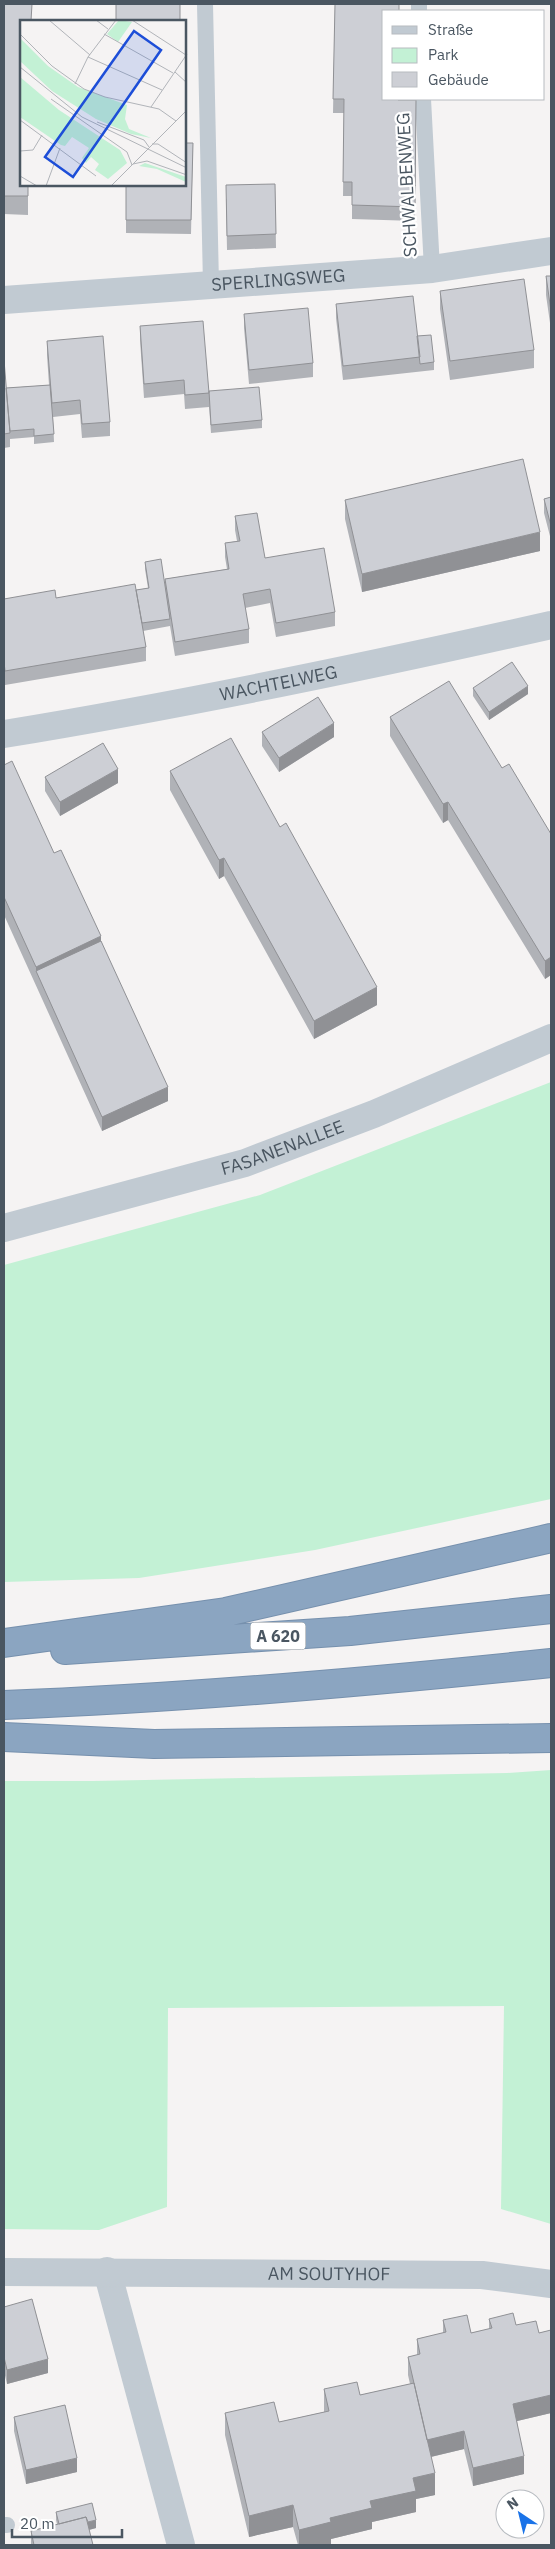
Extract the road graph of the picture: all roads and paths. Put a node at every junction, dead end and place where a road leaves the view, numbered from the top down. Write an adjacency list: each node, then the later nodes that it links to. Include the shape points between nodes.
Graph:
1 (206, 4): 5 (lane)
2 (423, 100): 4 (lane, SCHWALBENWEG)
3 (551, 251): 4 (street, SPERLINGSWEG)
4 (432, 269): 5 (street, SPERLINGSWEG)
5 (210, 285): 6 (street, SPERLINGSWEG)
6 (4, 300)
7 (551, 625): 8 (street, WACHTELWEG, via 305,680)
8 (4, 734)
9 (551, 1038): 10 (street, FASANENALLEE, via 374,1114 246,1163)
10 (4, 1228)
11 (551, 1538): 13 (highway, via 226,1612)
12 (551, 1609): 14 (highway, A 620, via 350,1631 120,1648)
13 (4, 1642)
14 (4, 1652)
15 (551, 1663): 16 (highway, via 347,1684)
16 (4, 1705)
17 (4, 1737): 18 (highway, via 154,1744)
18 (551, 1738)
19 (107, 2271): 20 (street, AM SOUTYHOF); 21 (street, AM SOUTYHOF, via 482,2275); 22 (street)
20 (4, 2272)
21 (551, 2284)
22 (181, 2545)

